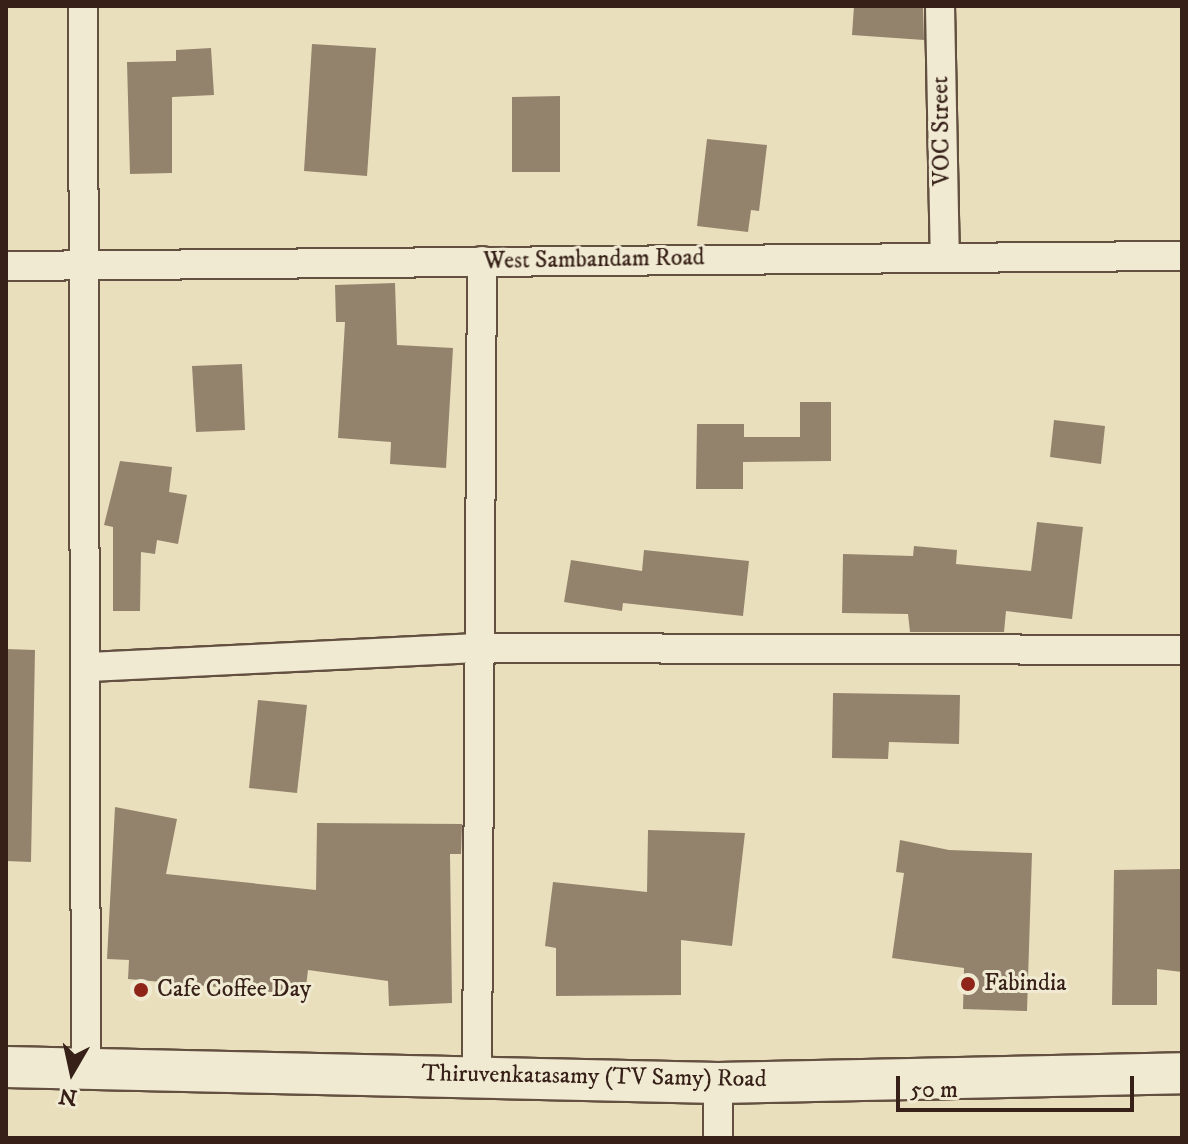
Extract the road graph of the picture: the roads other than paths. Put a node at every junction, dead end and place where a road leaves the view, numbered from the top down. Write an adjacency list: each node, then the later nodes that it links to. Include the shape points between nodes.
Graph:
1 (83, 6): 7 (street)
2 (940, 6): 4 (street, VOC Street)
3 (1182, 256): 4 (street, West Sambandam Road)
4 (945, 257): 5 (street, West Sambandam Road)
5 (482, 261): 7 (street, West Sambandam Road); 8 (street)
6 (6, 266): 7 (street, West Sambandam Road)
7 (86, 267): 10 (street)
8 (479, 648): 9 (street); 10 (street); 14 (street)
9 (1182, 650)
10 (88, 667): 12 (street)
11 (6, 1067): 12 (main road, Thiruvenkatasamy (TV Samy) Road)
12 (86, 1067): 14 (main road, Thiruvenkatasamy (TV Samy) Road)
13 (1182, 1073): 15 (main road, Thiruvenkatasamy (TV Samy) Road)
14 (477, 1075): 15 (main road, Thiruvenkatasamy (TV Samy) Road)
15 (718, 1083): 16 (street)
16 (718, 1138)

